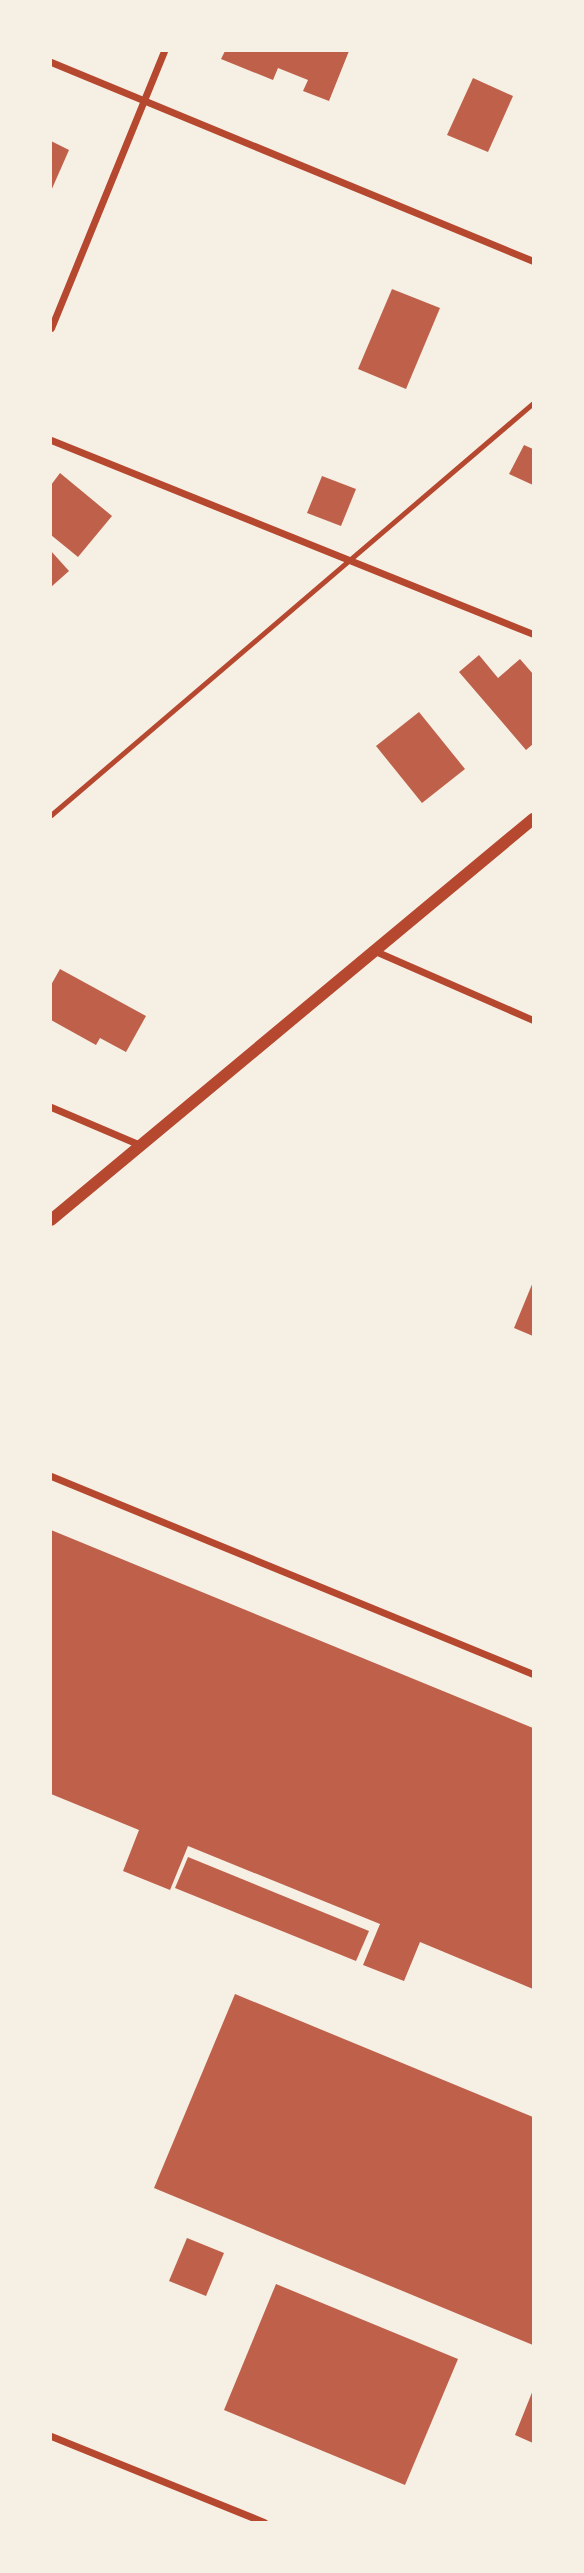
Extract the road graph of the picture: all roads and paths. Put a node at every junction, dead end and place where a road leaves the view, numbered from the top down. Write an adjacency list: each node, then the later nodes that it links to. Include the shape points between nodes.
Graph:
1 (164, 51): 3 (street)
2 (51, 62): 3 (street)
3 (144, 100): 4 (street); 5 (street)
4 (533, 261)
5 (51, 328)
6 (533, 403): 8 (lane)
7 (51, 440): 8 (street)
8 (352, 561): 9 (street); 10 (lane)
9 (533, 634)
10 (51, 815)
11 (533, 819): 12 (street)
12 (374, 950): 13 (street); 15 (street)
13 (533, 1020)
14 (51, 1107): 15 (street)
15 (140, 1145): 16 (street)
16 (51, 1220)
17 (51, 1476): 18 (street)
18 (533, 1674)
19 (51, 2436): 20 (street)
20 (264, 2522)

